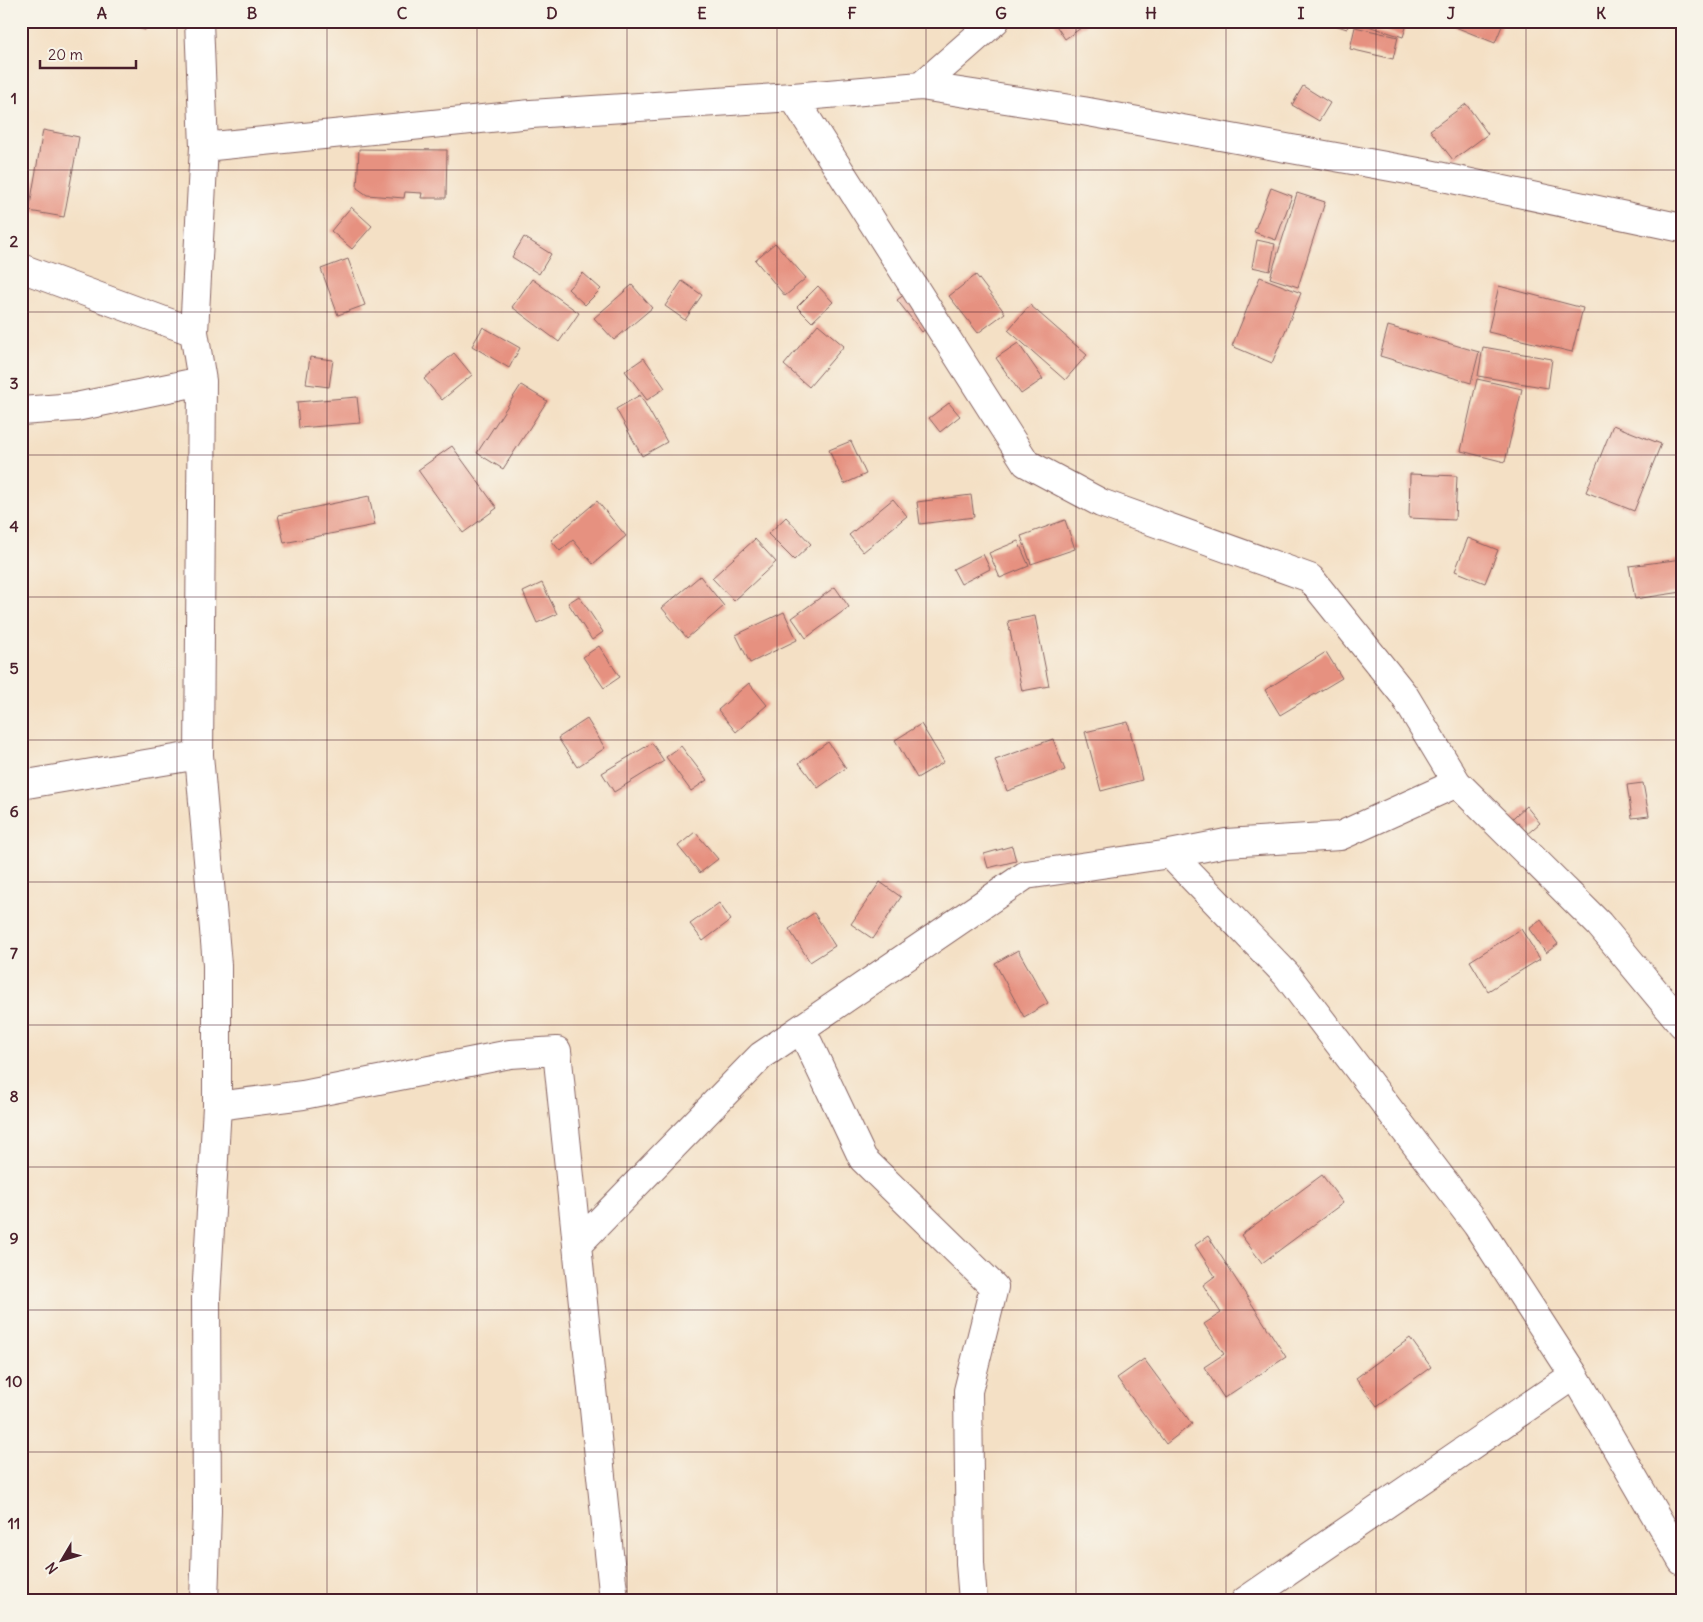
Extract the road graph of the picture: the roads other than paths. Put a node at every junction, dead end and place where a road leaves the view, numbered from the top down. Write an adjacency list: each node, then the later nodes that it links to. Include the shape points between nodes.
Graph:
1 (199, 21): 5 (street)
2 (995, 21): 3 (street)
3 (921, 86): 4 (street); 6 (street, via 1084,111 1424,174)
4 (793, 97): 5 (street, via 531,114); 12 (street, via 1026,463 1101,502 1310,578 1404,695)
5 (204, 147): 8 (street)
6 (1682, 228)
7 (21, 268): 8 (street)
8 (194, 332): 9 (street)
9 (202, 381): 10 (street, via 76,407); 11 (street)
10 (21, 411)
11 (199, 755): 13 (street); 17 (street, via 217,965)
12 (1457, 783): 14 (street, via 1340,836 1226,842); 15 (street, via 1599,924)
13 (21, 784)
14 (1170, 854): 16 (street, via 1026,875); 19 (street, via 1286,974 1477,1225)
15 (1682, 1024)
16 (802, 1030): 18 (street, via 760,1056); 23 (street, via 862,1159 994,1287 968,1391 970,1563)
17 (217, 1106): 18 (street, via 303,1096 510,1054 557,1051); 21 (street, via 206,1298)
18 (577, 1245): 22 (street)
19 (1574, 1375): 20 (street); 24 (street)
20 (1682, 1561)
21 (204, 1601)
22 (614, 1601)
23 (974, 1601)
24 (1245, 1601)

